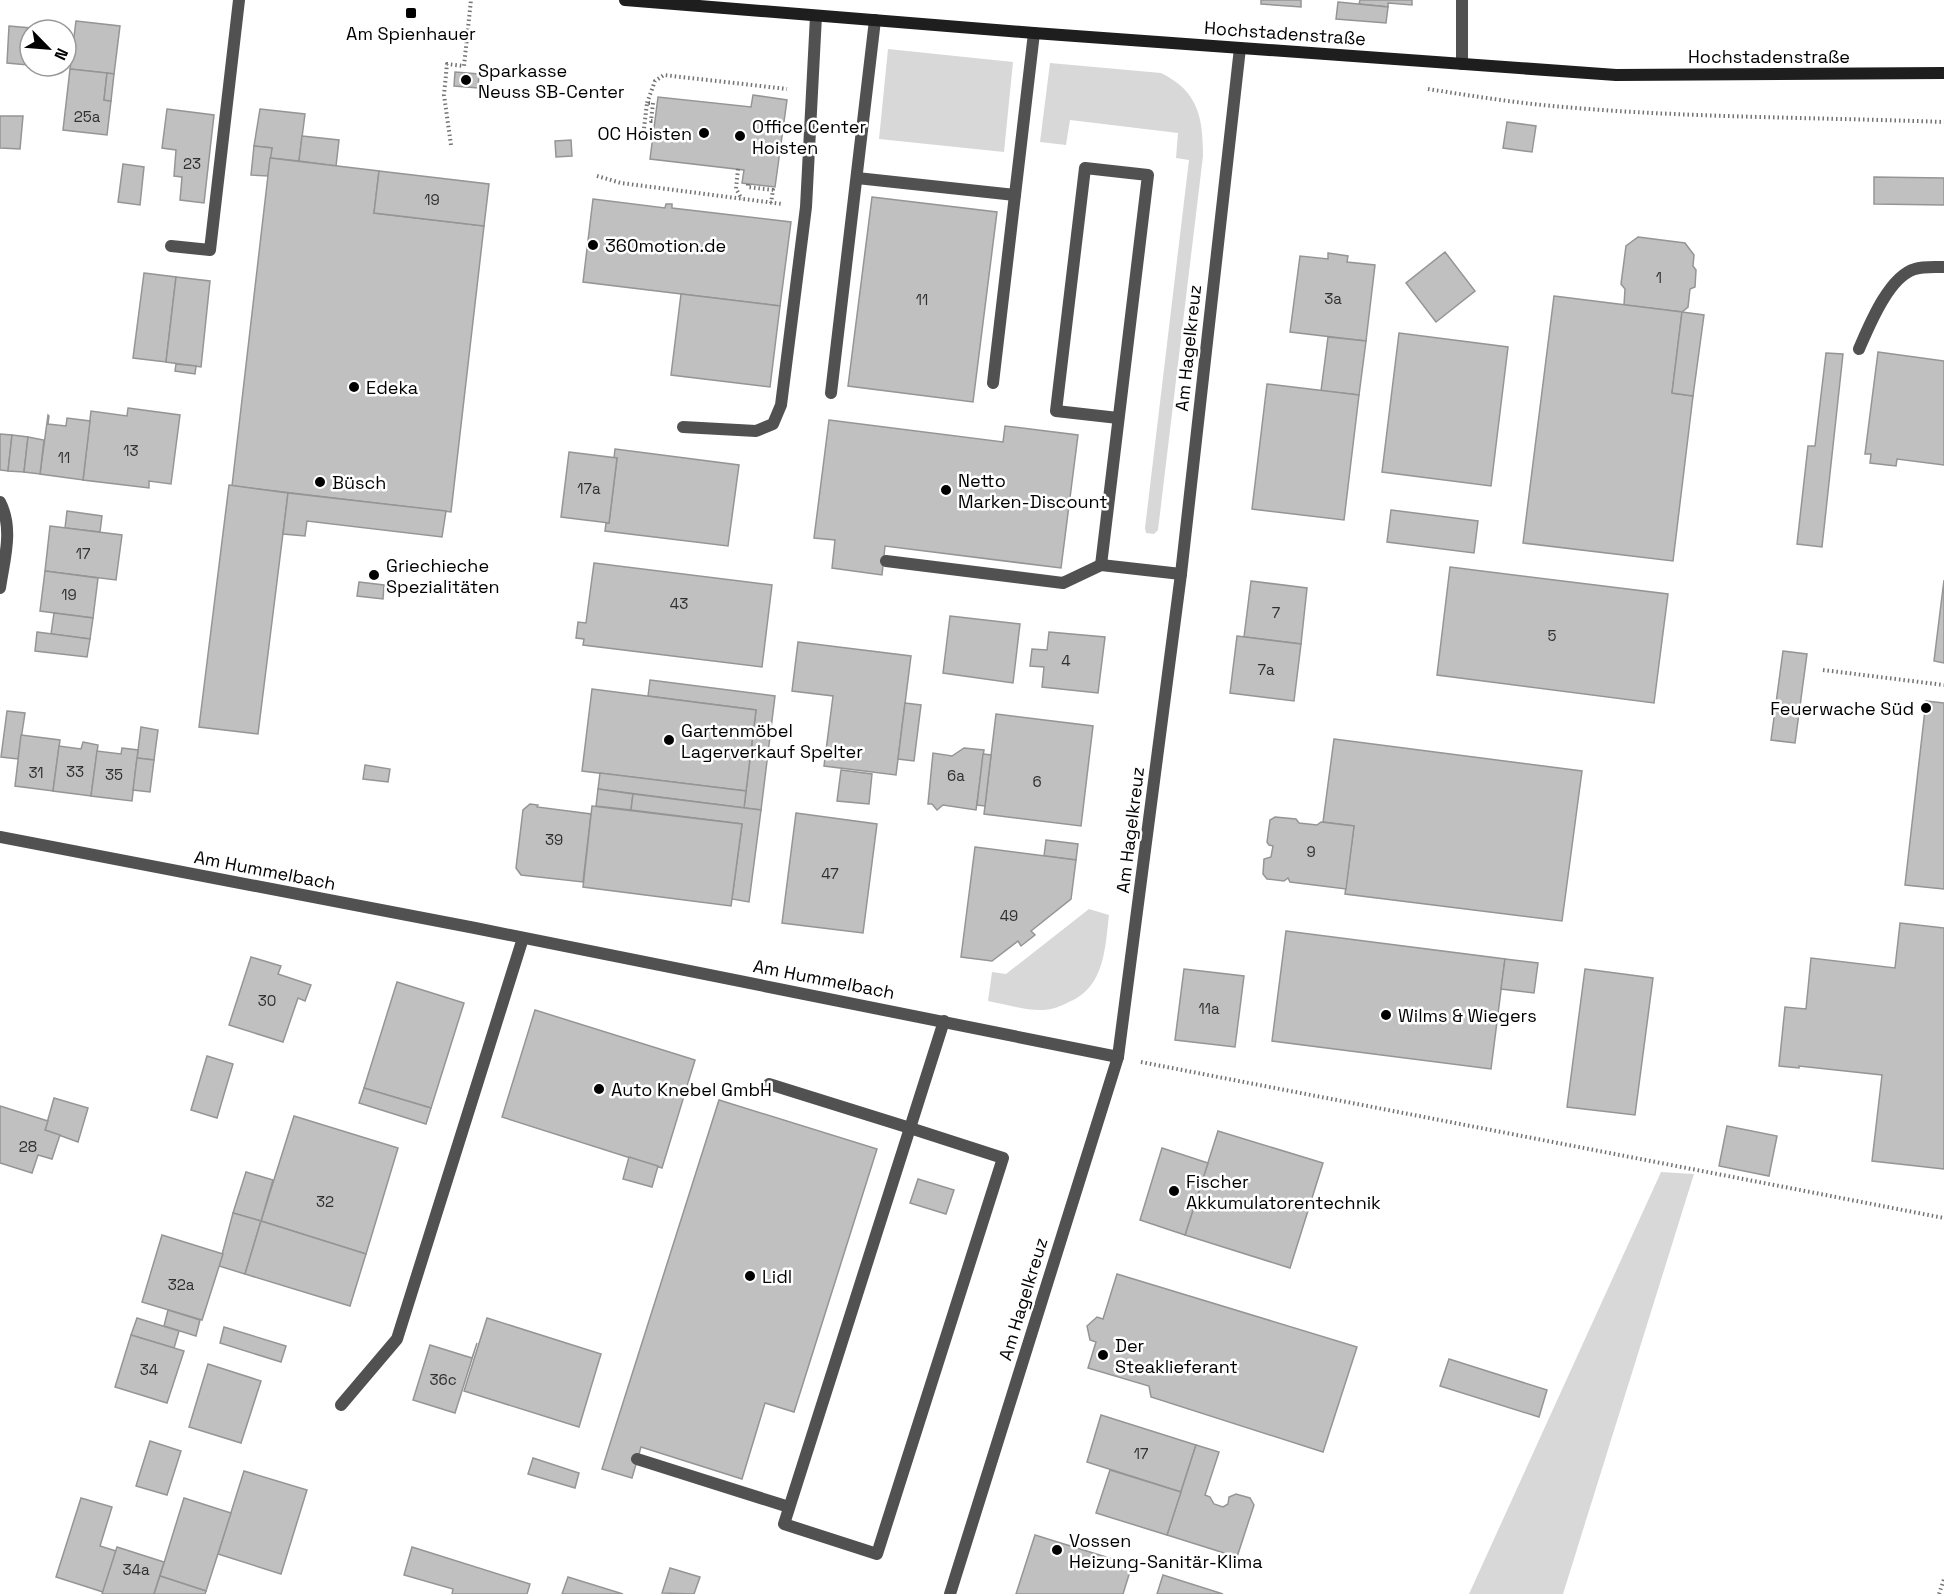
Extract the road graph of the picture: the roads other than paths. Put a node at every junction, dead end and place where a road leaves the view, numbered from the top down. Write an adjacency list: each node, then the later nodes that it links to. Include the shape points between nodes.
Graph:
1 (239, 0): 12 (street, via 210,250)
2 (625, 0): 4 (main road, Hochstadenstraße)
3 (1462, 0): 8 (street)
4 (816, 16): 5 (main road, Hochstadenstraße); 18 (street, via 806,207 781,405 773,424 756,431)
5 (875, 20): 6 (main road, Hochstadenstraße); 10 (street)
6 (1034, 33): 7 (main road, Hochstadenstraße); 11 (street)
7 (1240, 48): 8 (main road, Hochstadenstraße); 22 (street, Am Hagelkreuz)
8 (1462, 64): 9 (main road, Hochstadenstraße, via 1616,75)
9 (1944, 73)
10 (857, 178): 11 (street); 16 (street)
11 (1015, 195): 15 (street)
12 (171, 246)
13 (1944, 267): 14 (street, via 1914,269 1900,278 1887,294)
14 (1859, 349)
15 (993, 383)
16 (831, 393)
17 (1118, 418): 17 (street, via 1148,175 1085,168 1056,411); 21 (street)
18 (683, 427)
19 (0, 502): 23 (street, via 6,513 8,533)
20 (886, 561): 21 (street, via 1063,583)
21 (1101, 565): 22 (street)
22 (1181, 574): 27 (street, Am Hagelkreuz)
23 (0, 588)
24 (0, 837): 25 (street, Am Hummelbach)
25 (524, 938): 26 (street, Am Hummelbach); 30 (street, via 397,1340)
26 (944, 1021): 27 (street, Am Hummelbach); 29 (street)
27 (1118, 1057): 33 (street, Am Hagelkreuz)
28 (769, 1084): 29 (street)
29 (910, 1128): 32 (street); 32 (street, via 1003,1158 877,1554 784,1524)
30 (341, 1405)
31 (637, 1459): 32 (street)
32 (789, 1507)
33 (950, 1594)

